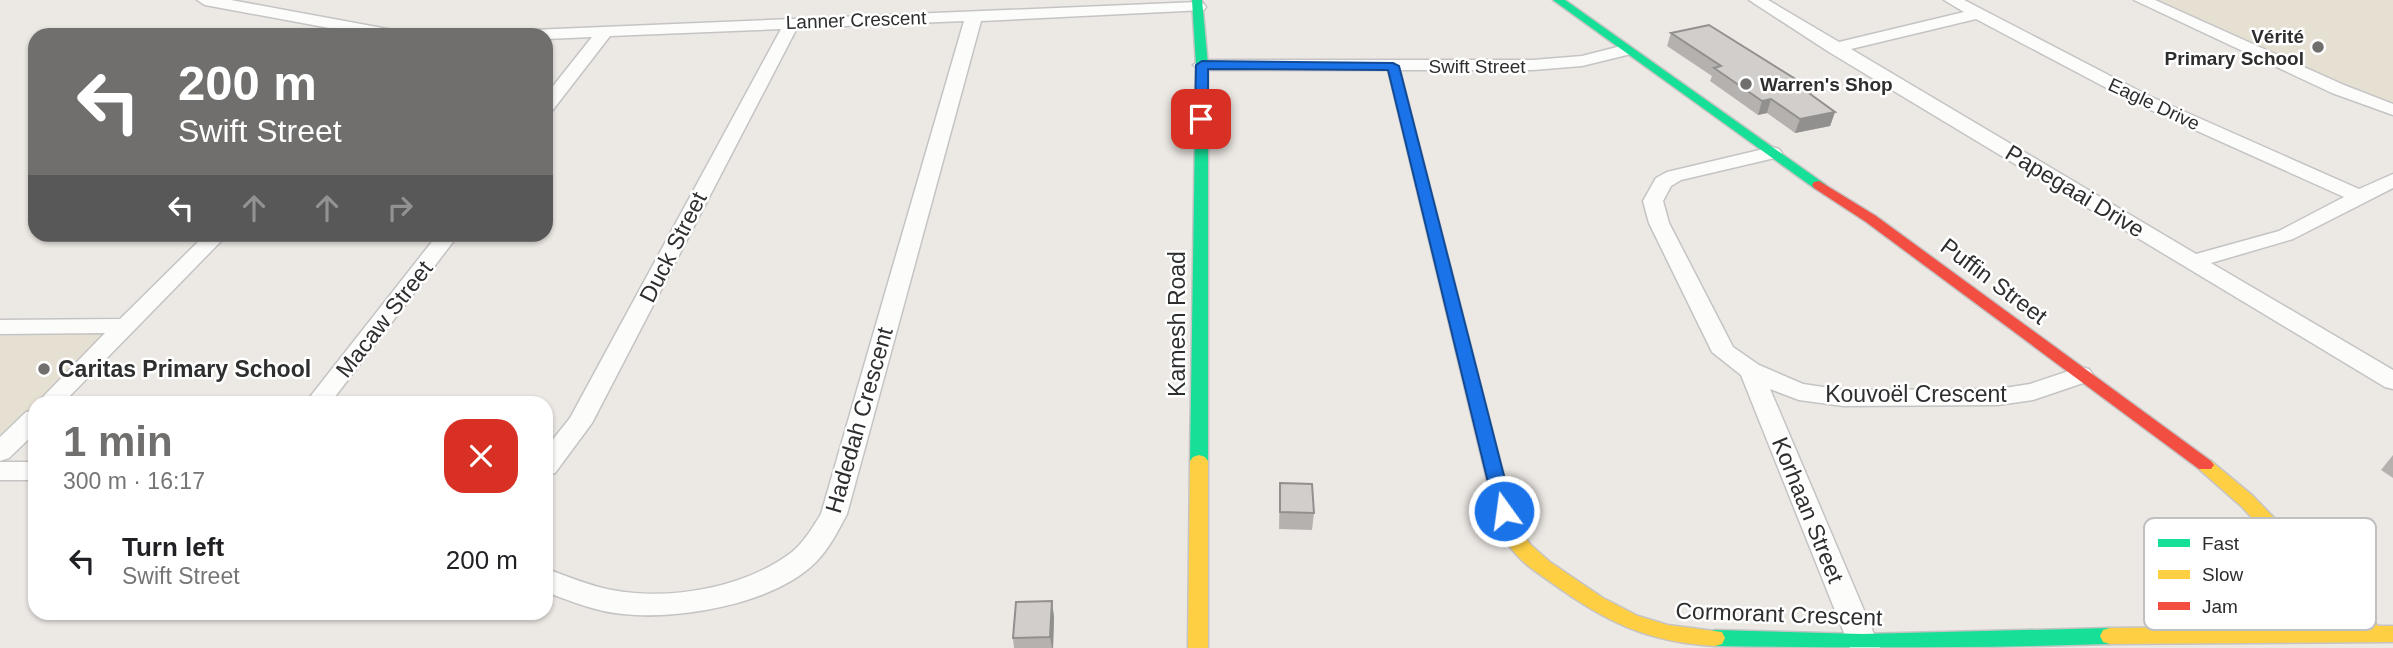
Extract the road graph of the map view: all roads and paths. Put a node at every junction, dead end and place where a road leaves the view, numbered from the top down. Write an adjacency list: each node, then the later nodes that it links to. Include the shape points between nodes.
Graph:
1 (205, 0): 10 (street)
2 (1558, 0): 14 (street, Puffin Street)
3 (1757, 0): 13 (street, Papegaai Drive)
4 (1952, 0): 7 (street, Eagle Drive)
5 (2142, 0): 18 (street)
6 (1197, 3): 8 (street, Lanner Crescent); 15 (street, Kamesh Road)
7 (1977, 14): 13 (street); 21 (street, Eagle Drive, via 2141,99)
8 (974, 16): 9 (street, Lanner Crescent); 38 (street, Hadedah Crescent, via 834,514 822,535 788,569 748,587 696,600 622,603)
9 (792, 23): 11 (street, Lanner Crescent); 34 (street, Duck Street, via 580,424)
10 (355, 28)
11 (605, 32): 12 (street, Lanner Crescent); 17 (street)
12 (553, 34)
13 (1835, 48): 24 (street, Papegaai Drive)
14 (1625, 50): 16 (street, Swift Street, via 1546,64); 19 (street, Puffin Street)
15 (1202, 65): 16 (street, Swift Street); 43 (street, Kamesh Road)
16 (1393, 66): 42 (street, Cormorant Crescent, via 1508,528 1525,554 1607,612 1643,627 1684,637)
17 (553, 98)
18 (2393, 110)
19 (1772, 153): 27 (street, Kouvoël Crescent, via 1674,176 1663,182 1653,201 1659,223 1724,352); 28 (street, Puffin Street, via 1871,219)
20 (2393, 180): 21 (street)
21 (2362, 198): 24 (street, via 2286,235)
22 (210, 242): 25 (street)
23 (443, 242): 31 (street, Macaw Street)
24 (2193, 261): 29 (street, Papegaai Drive)
25 (127, 326): 26 (street); 30 (street)
26 (0, 327)
27 (1751, 371): 28 (street, Kouvoël Crescent, via 1799,392 1843,398 1998,397 2033,392); 42 (street, Korhaan Street)
28 (2081, 375): 37 (street, Puffin Street, via 2218,474)
29 (2393, 381)
30 (56, 396)
31 (323, 396)
32 (28, 425): 33 (street)
33 (0, 453)
34 (553, 457)
35 (0, 471): 36 (street)
36 (28, 471)
37 (2263, 518)
38 (553, 582)
39 (2369, 630): 40 (street, Puffin Street)
40 (2373, 634): 41 (street, Cormorant Crescent); 42 (street, Cormorant Crescent, via 2019,637)
41 (2393, 634)
42 (1864, 645)
43 (1198, 648)

